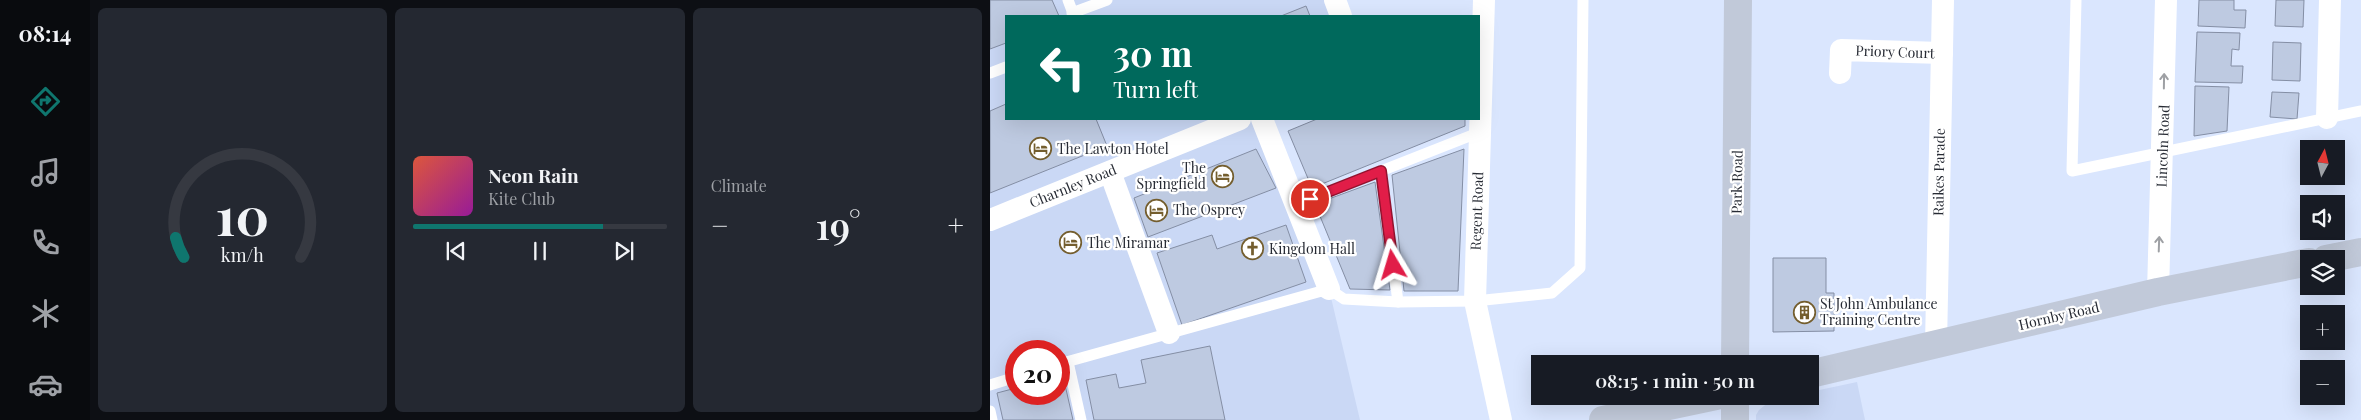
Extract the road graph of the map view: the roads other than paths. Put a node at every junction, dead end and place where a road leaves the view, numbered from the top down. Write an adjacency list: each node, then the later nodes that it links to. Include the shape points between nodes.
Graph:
1 (1068, 0): 11 (lane)
2 (1107, 0): 11 (lane)
3 (1335, 0): 12 (street)
4 (1484, 0): 13 (street, Regent Road)
5 (1583, 0): 33 (lane, via 1580,268 1552,293)
6 (1738, 0): 37 (main road, Park Road)
7 (1942, 0): 14 (street, Raikes Parade)
8 (2076, 0): 23 (lane, via 2072,171)
9 (2166, 0): 23 (street, Lincoln Road, one-way to 9)
10 (2330, 0): 19 (street)
11 (1073, 14)
12 (1341, 15)
13 (1481, 24): 22 (street, Regent Road)
14 (1942, 53): 17 (street, Priory Court, via 1841,50); 36 (street, Raikes Parade)
15 (1005, 67): 16 (lane)
16 (990, 73)
17 (1840, 73)
18 (2361, 111): 19 (lane)
19 (2327, 118): 23 (lane)
20 (1238, 120): 25 (street, Charnley Road)
21 (1262, 120): 26 (street)
22 (1480, 132): 24 (lane); 33 (street, Regent Road)
23 (2163, 152): 32 (street, Lincoln Road, one-way to 23)
24 (1381, 171): 26 (lane); 34 (lane)
25 (1110, 172): 27 (street, Charnley Road); 35 (street)
26 (1297, 204): 31 (street)
27 (990, 220)
28 (2361, 252): 29 (main road)
29 (2345, 255)
30 (2300, 264): 32 (main road, Hornby Road)
31 (1328, 288): 34 (lane, via 1344,300); 35 (lane)
32 (2158, 292): 36 (main road, Hornby Road)
33 (1475, 301): 34 (lane); 48 (street, Regent Road)
34 (1398, 302)
35 (1168, 333): 38 (lane)
36 (1936, 345): 39 (main road, Hornby Road)
37 (1735, 355)
38 (1070, 361)
39 (1819, 372)
40 (1005, 381): 42 (lane)
41 (1070, 385): 47 (lane)
42 (990, 386)
43 (1674, 405): 49 (main road)
44 (1735, 405): 50 (main road)
45 (990, 411): 46 (lane)
46 (992, 420)
47 (1081, 420)
48 (1502, 420)
49 (1603, 420)
50 (1735, 420)

